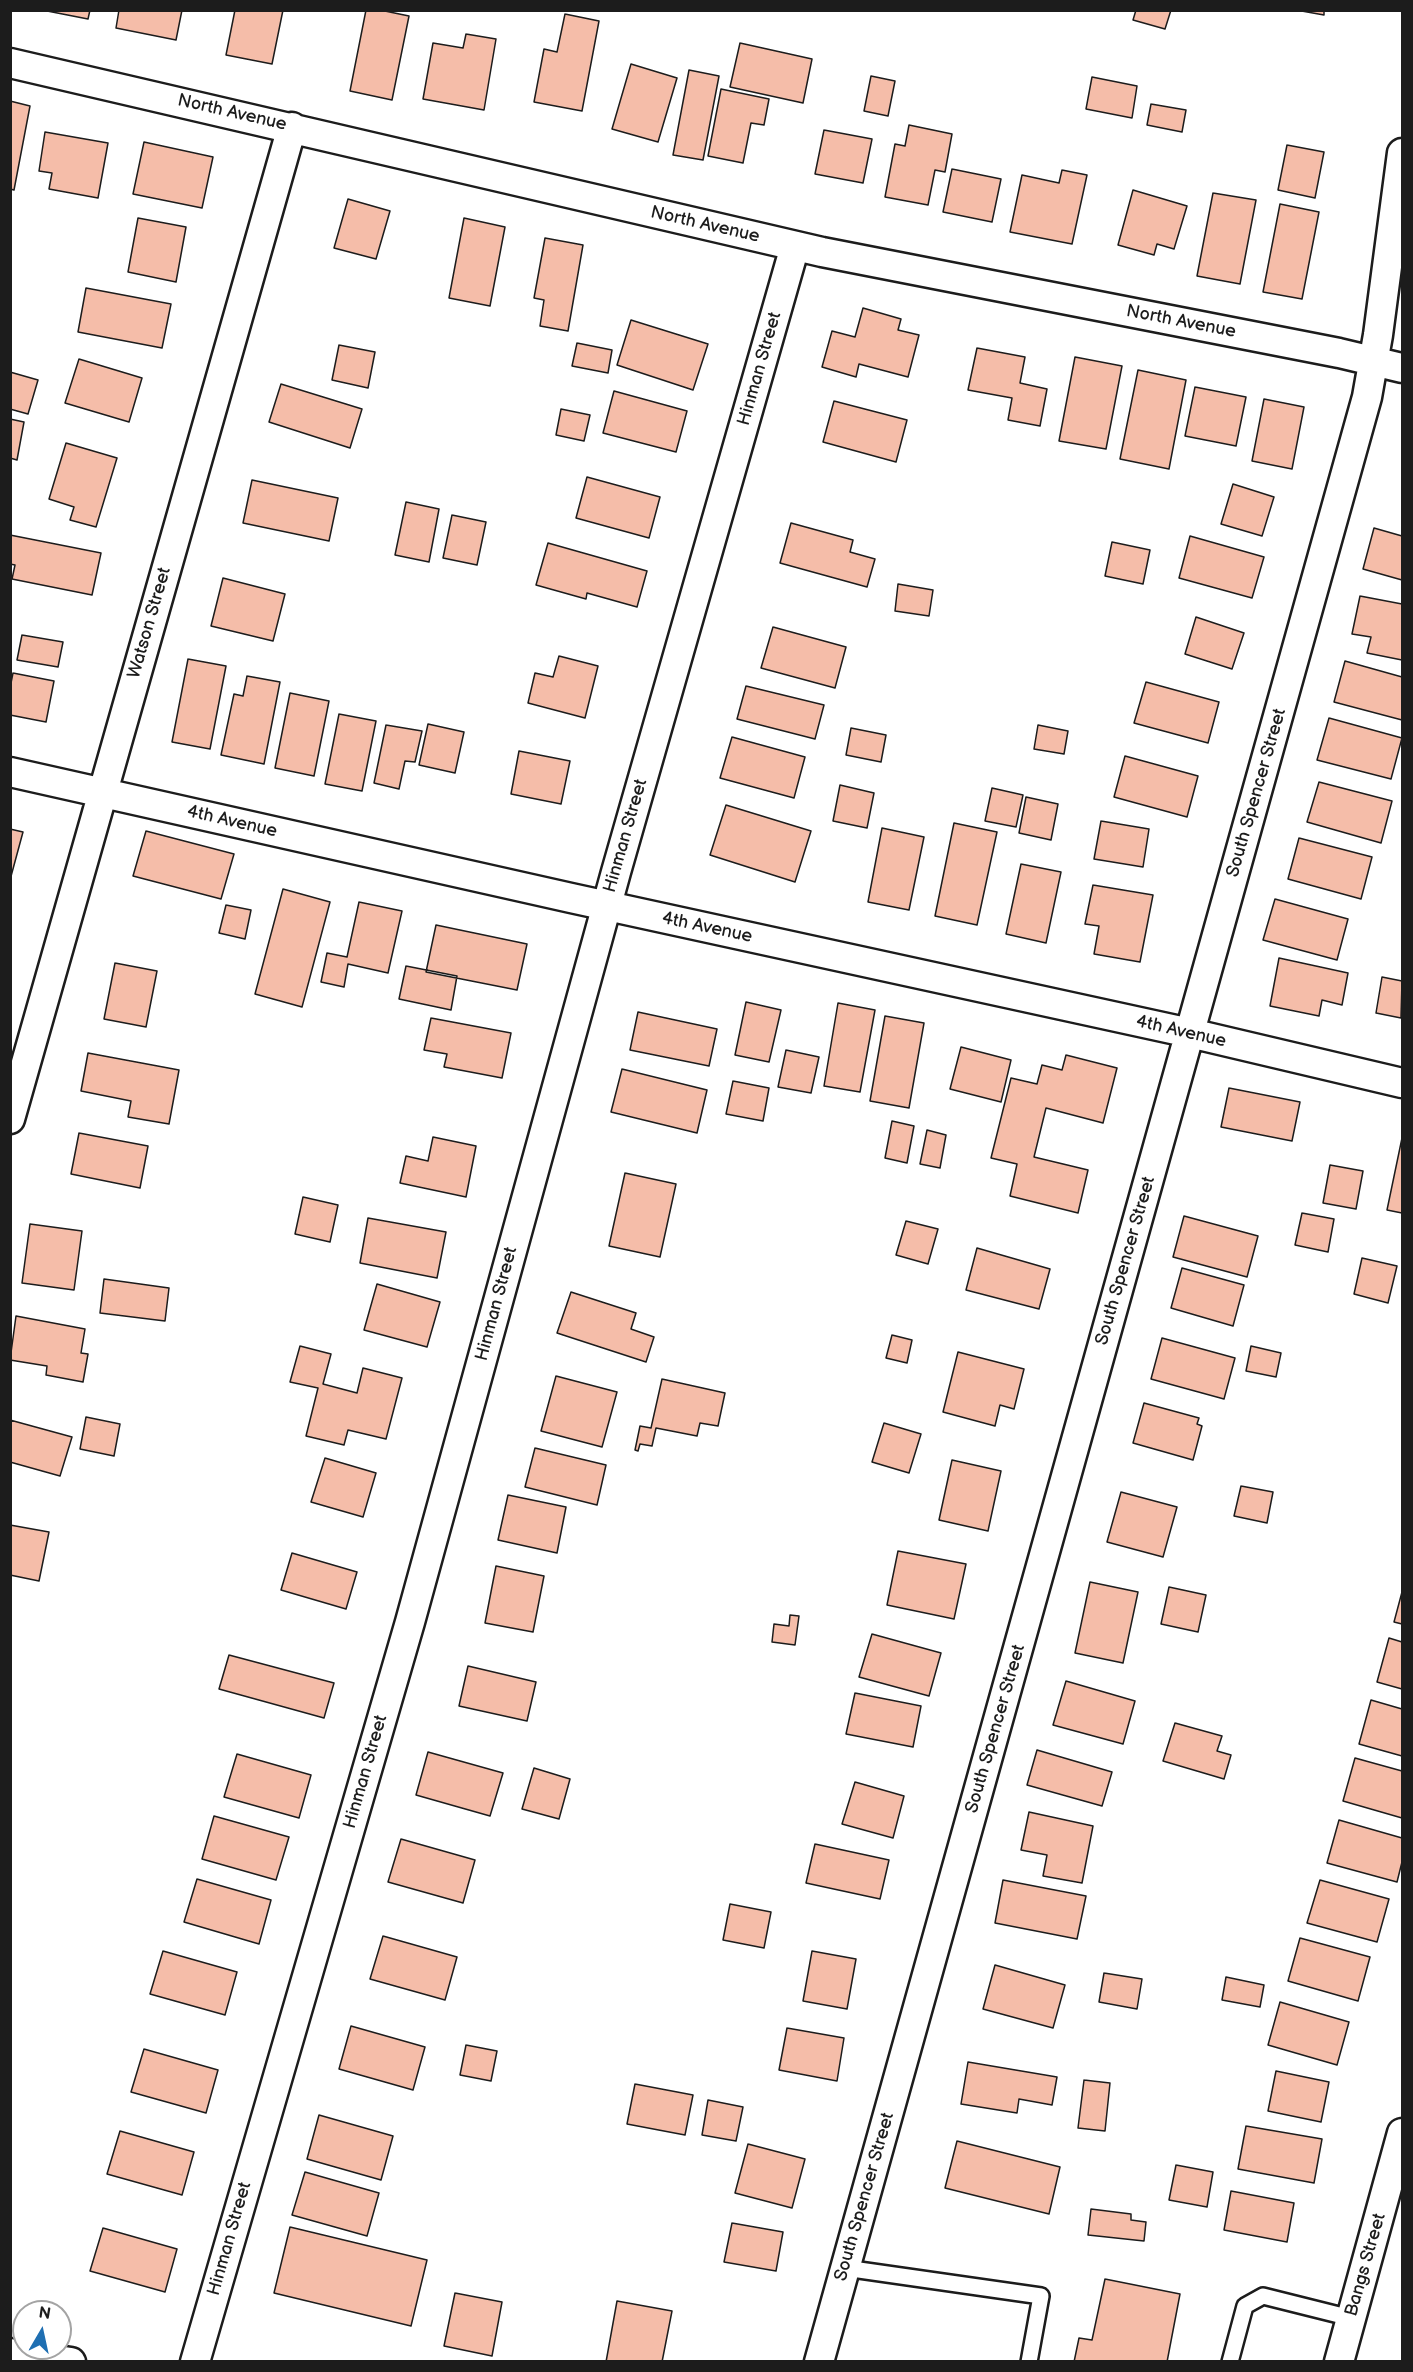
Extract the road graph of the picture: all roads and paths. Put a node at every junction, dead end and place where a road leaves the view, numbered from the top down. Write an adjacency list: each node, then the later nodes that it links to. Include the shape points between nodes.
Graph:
1 (10, 63): 2 (street, North Avenue)
2 (292, 127): 4 (street, North Avenue); 8 (street, Watson Street)
3 (1402, 153): 5 (street, South Spencer Street)
4 (795, 246): 5 (street, North Avenue); 9 (street, Hinman Street)
5 (1374, 361): 6 (street, North Avenue); 10 (street, South Spencer Street)
6 (1402, 368)
7 (10, 772): 8 (street, 4th Avenue)
8 (102, 793): 9 (street, 4th Avenue); 12 (street, Watson Street)
9 (607, 905): 10 (street, 4th Avenue); 18 (street, Hinman Street, via 410,1622)
10 (1190, 1033): 11 (street, 4th Avenue); 14 (street, South Spencer Street)
11 (1402, 1083)
12 (10, 1119)
13 (1402, 2133): 15 (street, Bangs Street)
14 (845, 2268): 19 (street, South Spencer Street); 20 (lane, via 1041,2296)
15 (1351, 2318): 21 (lane, via 1263,2296 1245,2306); 22 (street, Bangs Street)
16 (10, 2353): 17 (street)
17 (71, 2361)
18 (195, 2361)
19 (819, 2361)
20 (1029, 2361)
21 (1230, 2361)
22 (1339, 2361)

